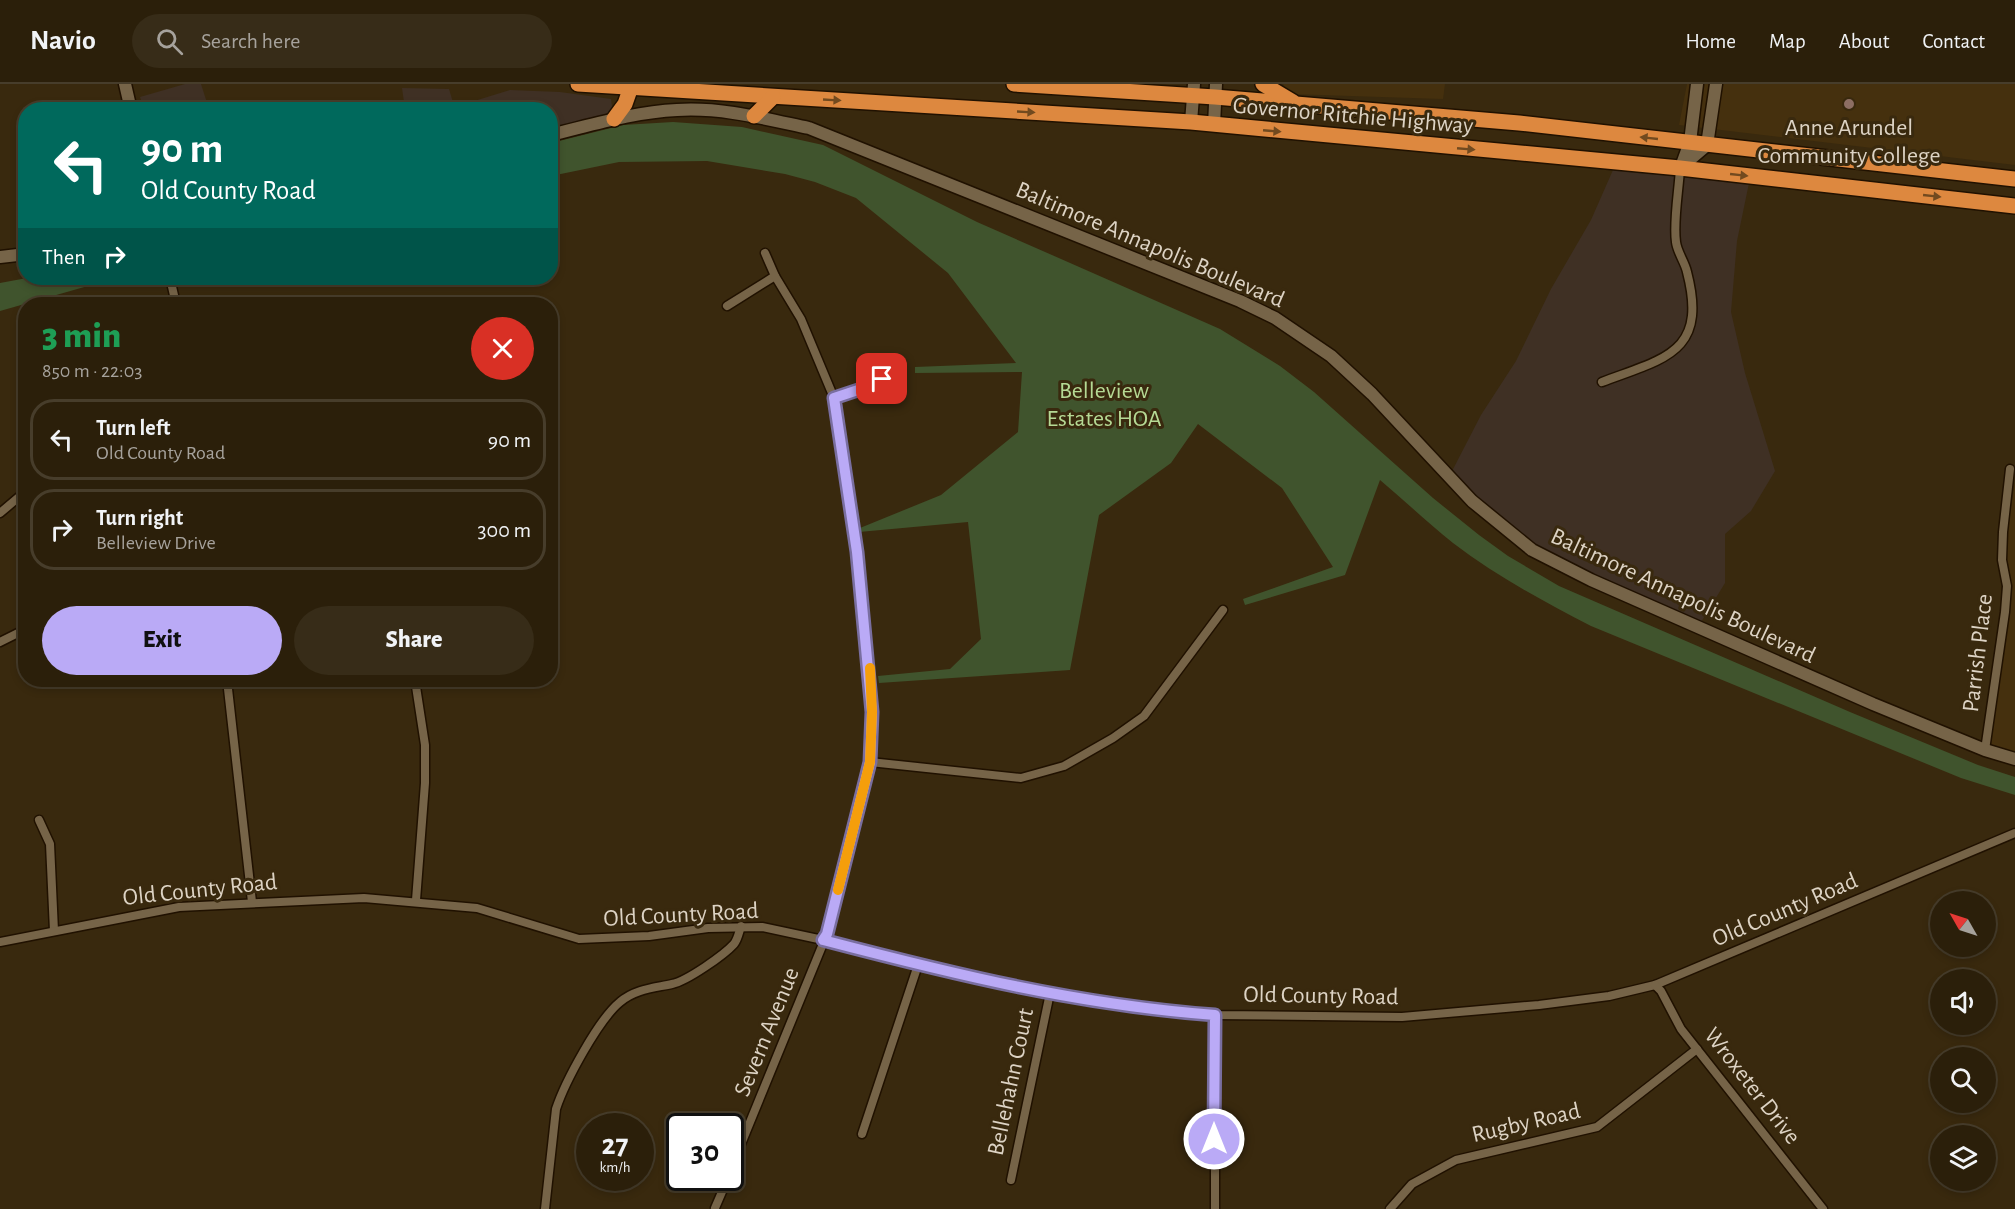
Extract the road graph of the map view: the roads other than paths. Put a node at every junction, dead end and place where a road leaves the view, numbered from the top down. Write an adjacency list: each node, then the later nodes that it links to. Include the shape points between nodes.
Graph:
1 (124, 84): 13 (street)
2 (578, 84): 8 (highway, Governor Ritchie Highway)
3 (1014, 84): 9 (highway, Governor Ritchie Highway)
4 (1102, 84): 9 (highway)
5 (1263, 84): 14 (highway)
6 (1697, 84): 20 (street)
7 (1716, 84): 21 (street)
8 (631, 86): 12 (highway, Governor Ritchie Highway); 16 (highway)
9 (1078, 88): 10 (highway, Governor Ritchie Highway)
10 (1194, 90): 11 (highway, Governor Ritchie Highway); 17 (street)
11 (1216, 91): 14 (highway, Governor Ritchie Highway); 18 (street)
12 (773, 97): 15 (highway); 17 (highway, Governor Ritchie Highway, one-way to 17)
13 (128, 102)
14 (1299, 105): 20 (highway, Governor Ritchie Highway, one-way to 14)
15 (754, 117): 16 (street, Baltimore Annapolis Boulevard, via 679,110); 41 (street, Baltimore Annapolis Boulevard, via 809,128 838,139 1275,318 1346,370 1491,520 1532,550 1809,677)
16 (614, 119): 19 (street, Baltimore Annapolis Boulevard)
17 (1191, 122): 18 (highway, Governor Ritchie Highway)
18 (1214, 126): 22 (highway, Governor Ritchie Highway, one-way to 22)
19 (558, 133)
20 (1690, 142): 21 (highway, Governor Ritchie Highway); 22 (street)
21 (1707, 145): 22 (street); 23 (highway, Governor Ritchie Highway)
22 (1680, 168): 24 (highway, Governor Ritchie Highway, one-way to 24); 31 (street, via 1676,242 1691,296 1693,317 1689,332 1678,349 1659,360)
23 (2015, 179)
24 (2015, 206)
25 (765, 253): 28 (street, Severn Avenue)
26 (18, 255): 27 (street)
27 (0, 257)
28 (775, 276): 29 (street); 32 (street, Severn Avenue, via 801,319)
29 (727, 306)
30 (894, 371): 32 (street, via 870,386)
31 (1602, 382)
32 (834, 398): 43 (street, Severn Avenue, via 869,657)
33 (2010, 469): 41 (street, Parrish Place, via 2002,560 2007,586 2005,612)
34 (18, 498): 35 (street)
35 (0, 513)
36 (1222, 610): 43 (street, via 1144,716 1064,766 1021,778)
37 (18, 633): 38 (street)
38 (0, 642)
39 (228, 687): 47 (street)
40 (416, 687): 46 (street, via 425,774)
41 (1985, 750): 42 (street, Baltimore Annapolis Boulevard)
42 (2015, 759)
43 (870, 762): 50 (street, Severn Avenue)
44 (39, 820): 49 (street, via 50,844)
45 (2015, 833): 53 (street, Old County Road)
46 (416, 900): 47 (street, Old County Road); 48 (street, Old County Road, via 477,908 579,939)
47 (252, 902): 49 (street, Old County Road, via 144,912)
48 (741, 926): 50 (street, Old County Road); 62 (street, via 735,943 713,960 675,984 633,994 610,1013 560,1096)
49 (54, 932): 51 (street, Old County Road)
50 (823, 940): 52 (street, Old County Road); 58 (street, Severn Avenue)
51 (0, 942)
52 (918, 965): 54 (street, Old County Road); 57 (street)
53 (1654, 985): 55 (street, Old County Road, via 1610,996 1414,1017); 56 (street, Wroxeter Drive)
54 (1050, 993): 55 (street, Old County Road, via 1136,1008); 59 (street, Bellehahn Court)
55 (1215, 1015): 63 (street)
56 (1697, 1049): 64 (street, Rugby Road, via 1597,1127 1456,1160 1412,1184); 65 (street, Wroxeter Drive)
57 (862, 1134)
58 (744, 1136)
59 (1011, 1180)
60 (722, 1191): 61 (street)
61 (715, 1208)
62 (545, 1209)
63 (1215, 1209)
64 (1390, 1209)
65 (1823, 1209)

